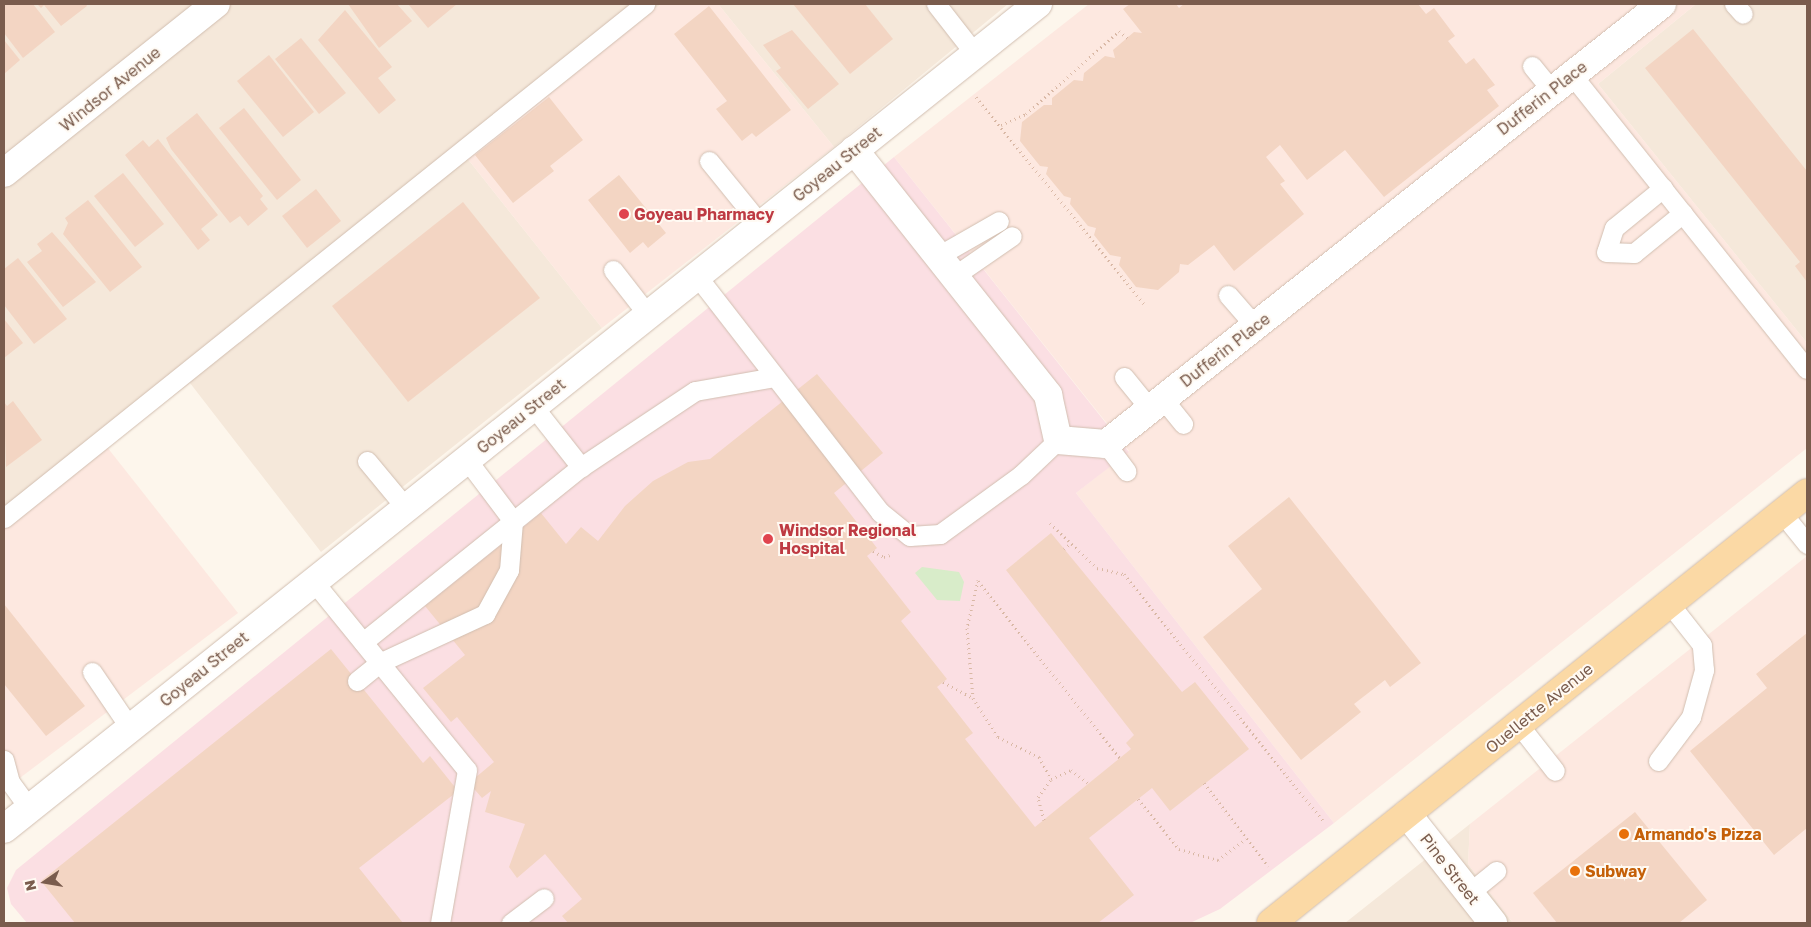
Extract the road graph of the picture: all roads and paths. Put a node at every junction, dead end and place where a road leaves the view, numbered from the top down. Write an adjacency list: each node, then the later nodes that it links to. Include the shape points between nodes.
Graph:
1 (216, 4): 14 (street, Windsor Avenue)
2 (645, 4): 42 (lane)
3 (936, 4): 7 (lane)
4 (1038, 4): 7 (street, Goyeau Street)
5 (1662, 4): 9 (street, Dufferin Place)
6 (1128, 38): 11 (path, via 1119,31 1026,114)
7 (975, 54): 12 (street, Goyeau Street)
8 (1532, 66): 9 (lane)
9 (1562, 83): 15 (lane); 26 (street, Dufferin Place)
10 (976, 97): 11 (path)
11 (1001, 126): 24 (path)
12 (854, 150): 18 (street, Goyeau Street); 20 (street)
13 (709, 161): 18 (lane)
14 (4, 174)
15 (1663, 188): 16 (lane); 16 (lane, via 1614,228 1606,252 1634,253)
16 (1682, 213): 27 (lane)
17 (999, 221): 20 (lane)
18 (761, 225): 22 (street, Goyeau Street)
19 (1012, 236): 20 (lane)
20 (946, 266): 33 (street, via 1048,395)
21 (613, 270): 25 (lane)
22 (697, 276): 25 (street, Goyeau Street); 28 (lane)
23 (1228, 295): 26 (lane)
24 (1144, 304)
25 (648, 315): 31 (street, Goyeau Street)
26 (1255, 326): 30 (street, Dufferin Place)
27 (1807, 369)
28 (774, 377): 33 (lane, via 880,512 910,536 940,534 1021,475); 37 (lane, via 695,390)
29 (1124, 377): 30 (lane)
30 (1157, 404): 32 (lane); 34 (street, Dufferin Place)
31 (533, 406): 36 (street, Goyeau Street); 37 (lane)
32 (1183, 424)
33 (1058, 440): 34 (street)
34 (1106, 444): 38 (lane)
35 (367, 460): 40 (lane)
36 (466, 460): 40 (street, Goyeau Street); 43 (lane)
37 (581, 467): 43 (lane)
38 (1126, 471)
39 (1807, 493): 41 (main road, Ouellette Avenue)
40 (406, 508): 50 (street, Goyeau Street)
41 (1782, 513): 45 (lane); 51 (main road, Ouellette Avenue)
42 (4, 518)
43 (513, 521): 52 (lane); 53 (lane, via 509,570 485,614)
44 (1050, 523): 46 (path)
45 (1807, 544)
46 (1068, 545): 47 (path); 72 (path, via 1097,568 1124,574)
47 (1064, 549)
48 (873, 551): 49 (path, via 884,558)
49 (895, 553)
50 (314, 582): 52 (lane); 59 (street, Goyeau Street)
51 (1669, 603): 58 (main road, Ouellette Avenue); 62 (lane, via 1702,645 1704,670 1691,717)
52 (363, 642): 53 (lane)
53 (379, 663): 55 (lane); 79 (lane, via 467,770)
54 (92, 672): 59 (lane)
55 (357, 681)
56 (943, 682): 57 (path)
57 (973, 698): 60 (path, via 967,628 978,580); 64 (path, via 998,737 1039,757)
58 (1519, 724): 63 (lane); 70 (main road, Ouellette Avenue)
59 (130, 728): 69 (street, Goyeau Street)
60 (1120, 758)
61 (4, 760): 65 (lane)
62 (1658, 761)
63 (1555, 771)
64 (1051, 779): 66 (path, via 1071,770); 71 (path, via 1038,797)
65 (7, 781): 69 (lane)
66 (1088, 783)
67 (1204, 783): 74 (path)
68 (1138, 799): 74 (path, via 1179,849 1218,860)
69 (29, 808): 73 (street, Goyeau Street)
70 (1407, 814): 77 (street, Pine Street); 81 (main road, Ouellette Avenue)
71 (1044, 820)
72 (1324, 822)
73 (4, 829)
74 (1246, 838): 75 (path)
75 (1268, 866)
76 (1496, 870): 77 (lane)
77 (1468, 892): 82 (street, Pine Street)
78 (544, 898): 80 (lane)
79 (440, 923)
80 (511, 923)
81 (1271, 923)
82 (1493, 923)

